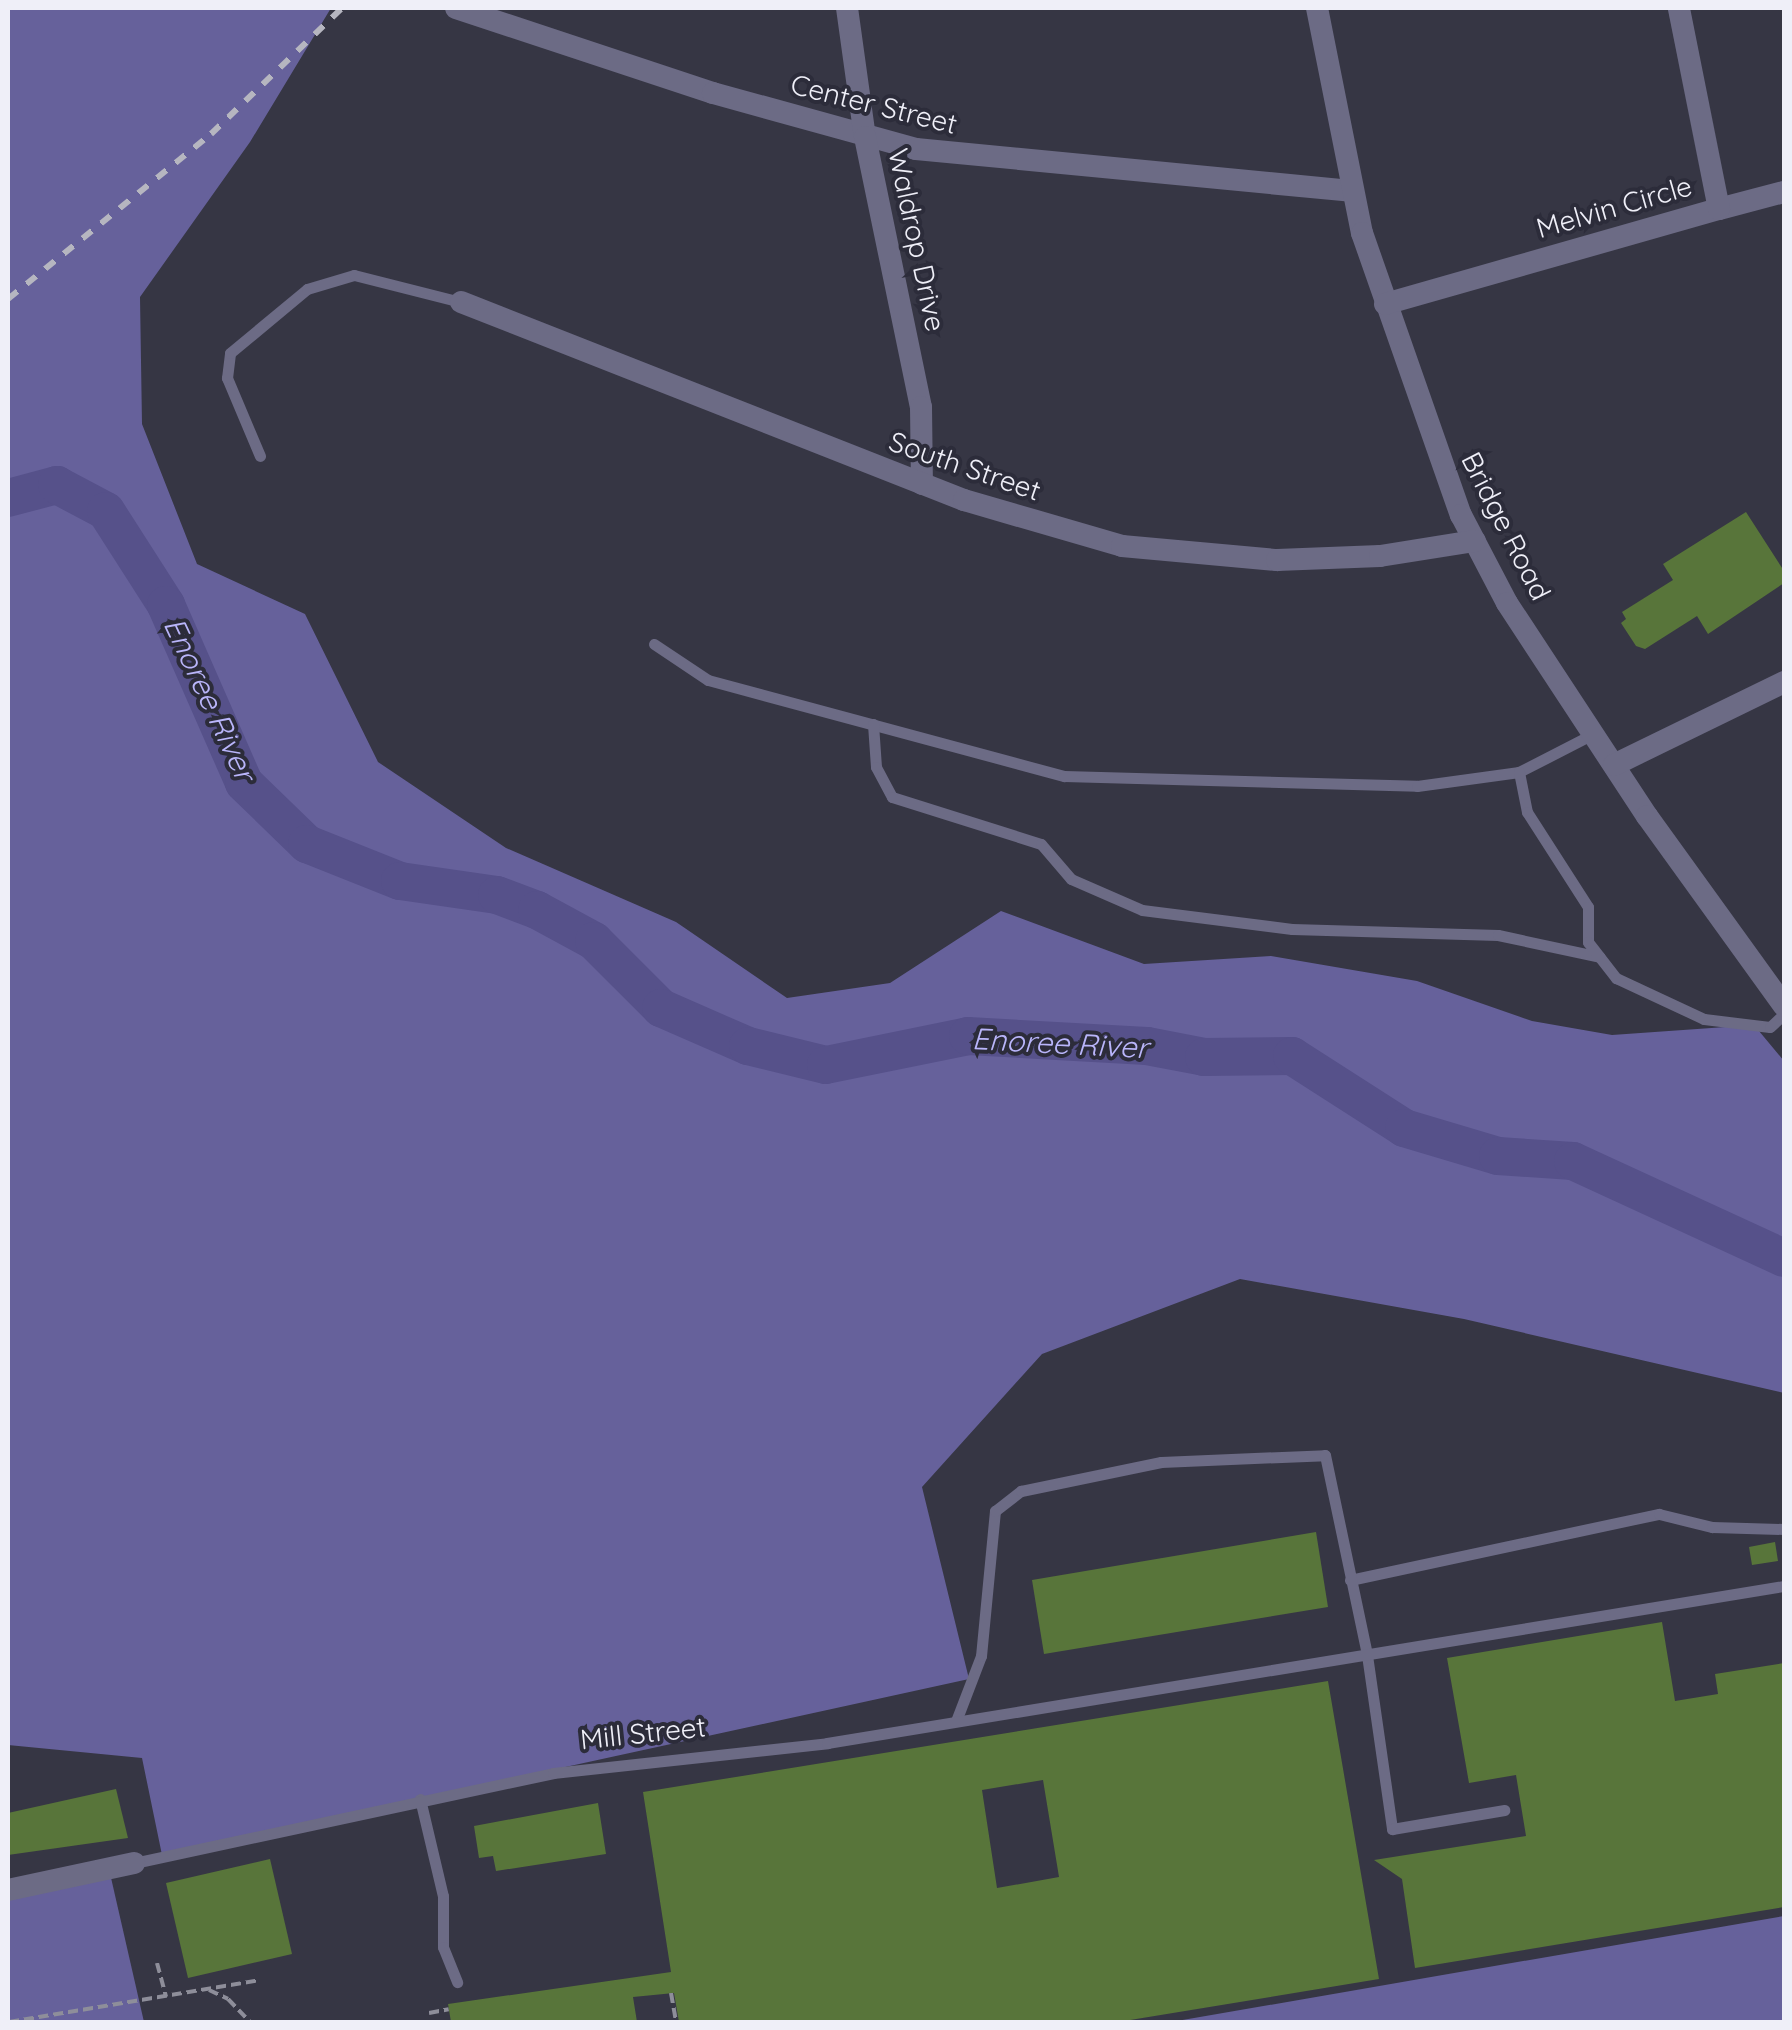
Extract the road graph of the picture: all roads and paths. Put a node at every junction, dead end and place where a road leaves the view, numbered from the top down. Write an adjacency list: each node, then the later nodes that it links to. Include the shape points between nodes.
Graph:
1 (456, 8): 5 (street, Center Street)
2 (847, 8): 5 (street, Waldrop Drive)
3 (1317, 8): 6 (street, Bridge Road)
4 (1679, 8): 8 (street, Melvin Circle)
5 (865, 136): 6 (street, Center Street, via 954,156); 12 (street, Waldrop Drive, via 921,407)
6 (1351, 191): 10 (street, Bridge Road)
7 (1784, 192): 8 (street)
8 (1719, 209): 10 (street, Melvin Circle)
9 (461, 302): 11 (lane, via 354,274 307,289 230,353 227,378); 12 (street, South Street)
10 (1385, 304): 13 (street, Bridge Road)
11 (260, 456)
12 (922, 484): 13 (street, South Street, via 1074,534 1201,558 1327,560)
13 (1475, 542): 17 (street, Bridge Road)
14 (654, 644): 16 (lane, via 708,680)
15 (1784, 682): 18 (street)
16 (873, 724): 19 (lane, via 1064,776 1417,786); 20 (lane, via 876,767 892,797 1041,844 1071,879 1142,910 1292,928 1498,934)
17 (1595, 733): 18 (street, Bridge Road); 19 (lane)
18 (1614, 765): 21 (street, Bridge Road)
19 (1519, 772): 20 (lane, via 1527,812 1588,907 1588,942)
20 (1600, 958): 21 (lane, via 1616,978 1704,1020 1770,1027)
21 (1784, 1010)
22 (1784, 1529): 23 (lane, via 1712,1527 1659,1514)
23 (1350, 1580): 25 (lane); 26 (lane, via 1325,1455 1160,1462 1020,1491 995,1510 981,1656)
24 (1784, 1586): 25 (lane, Mill Street)
25 (1367, 1655): 26 (lane, Mill Street); 28 (lane, via 1392,1829)
26 (956, 1721): 27 (lane, Mill Street, via 808,1745 606,1765)
27 (420, 1799): 29 (lane, Mill Street); 33 (lane, via 443,1896 443,1946)
28 (1504, 1810)
29 (134, 1863): 30 (street, Mill Street)
30 (8, 1890)
31 (157, 1964): 36 (path)
32 (259, 1980): 34 (path)
33 (457, 1982)
34 (208, 1990): 36 (path); 40 (path)
35 (672, 1993): 41 (path)
36 (166, 1998): 39 (path)
37 (449, 2010): 38 (path)
38 (429, 2013)
39 (9, 2022)
40 (250, 2022)
41 (676, 2022)

